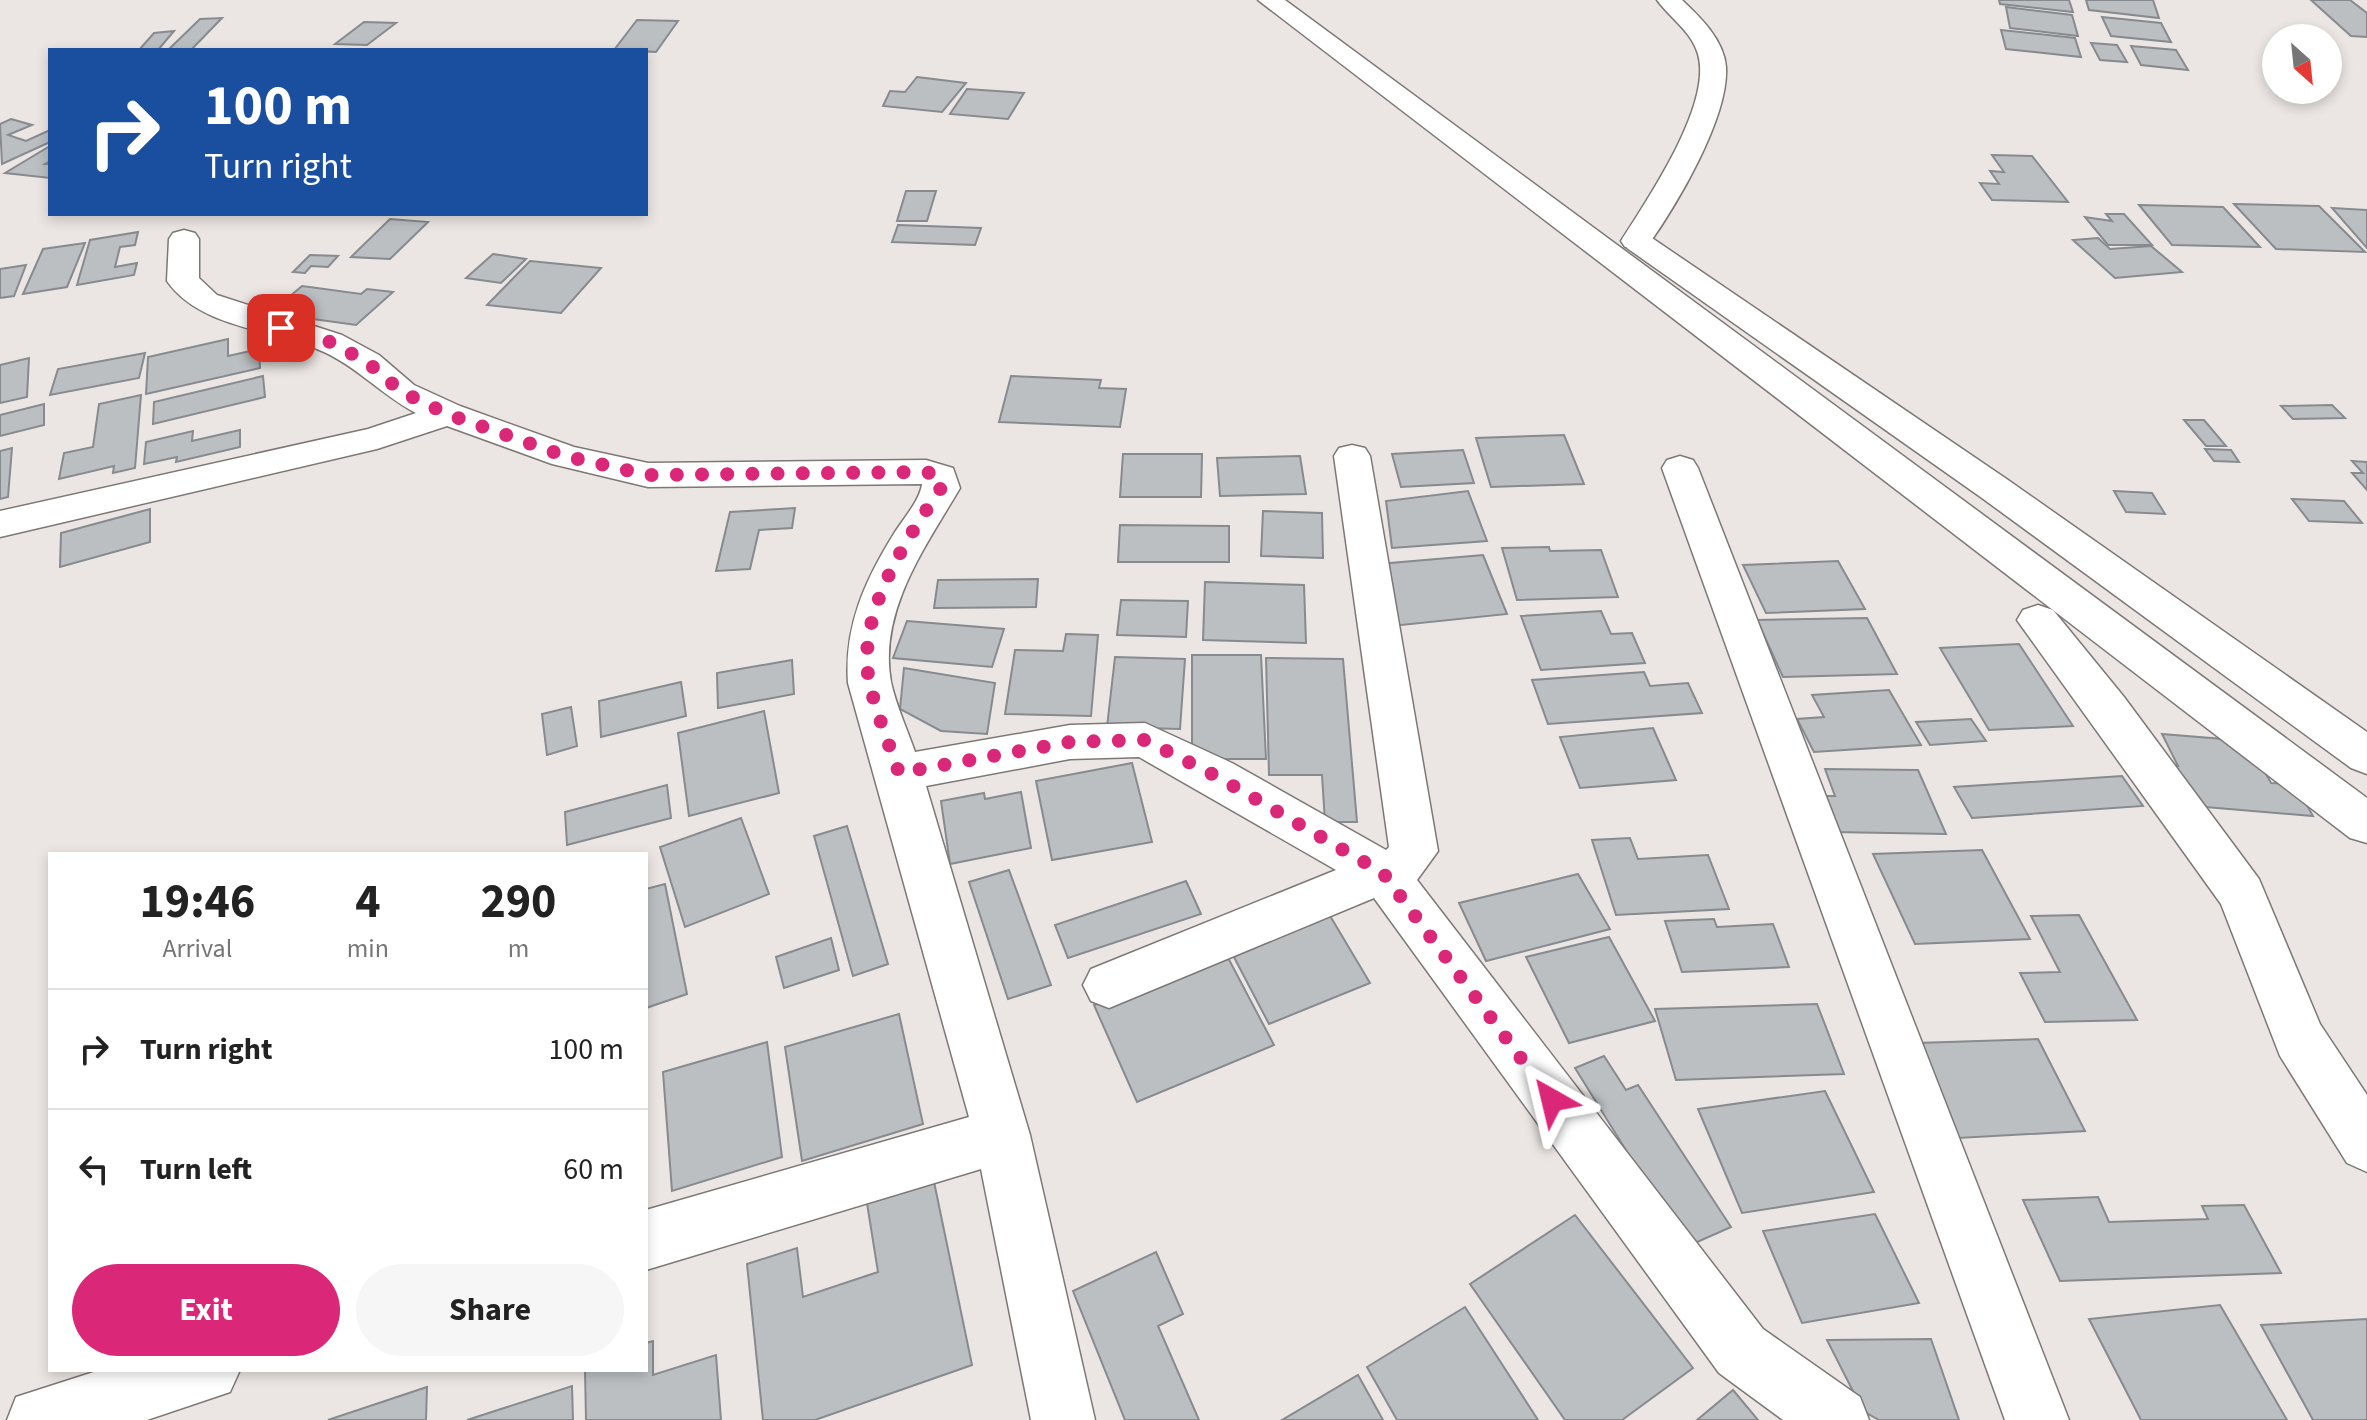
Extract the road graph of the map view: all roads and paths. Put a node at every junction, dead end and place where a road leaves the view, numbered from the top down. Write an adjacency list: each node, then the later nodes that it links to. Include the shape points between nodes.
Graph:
1 (1270, 0): 13 (street)
2 (1306, 0): 5 (street)
3 (1669, 0): 5 (street, via 1698,28 1713,66 1704,107 1675,179)
4 (184, 239): 6 (street, via 183,281 206,302 330,342 367,362 402,392)
5 (1636, 241): 11 (street, via 2008,498)
6 (447, 414): 9 (street, via 377,438); 12 (street, via 565,456 648,475 940,476 941,488 894,566 871,624 867,651 870,683)
7 (1352, 456): 14 (street, via 1414,838 1414,851 1404,864)
8 (1680, 468): 23 (street)
9 (0, 524)
10 (2038, 620): 17 (street, via 2242,894 2299,1039)
11 (2367, 756)
12 (899, 773): 14 (street, via 1070,742 1145,740); 16 (street)
13 (2367, 824)
14 (1383, 873): 15 (street); 22 (street, via 1741,1351)
15 (1109, 985)
16 (1002, 1135): 18 (street); 21 (street)
17 (2367, 1144)
18 (648, 1239)
19 (201, 1372): 20 (street)
20 (39, 1420)
21 (1063, 1420)
22 (1837, 1420)
23 (2037, 1420)

